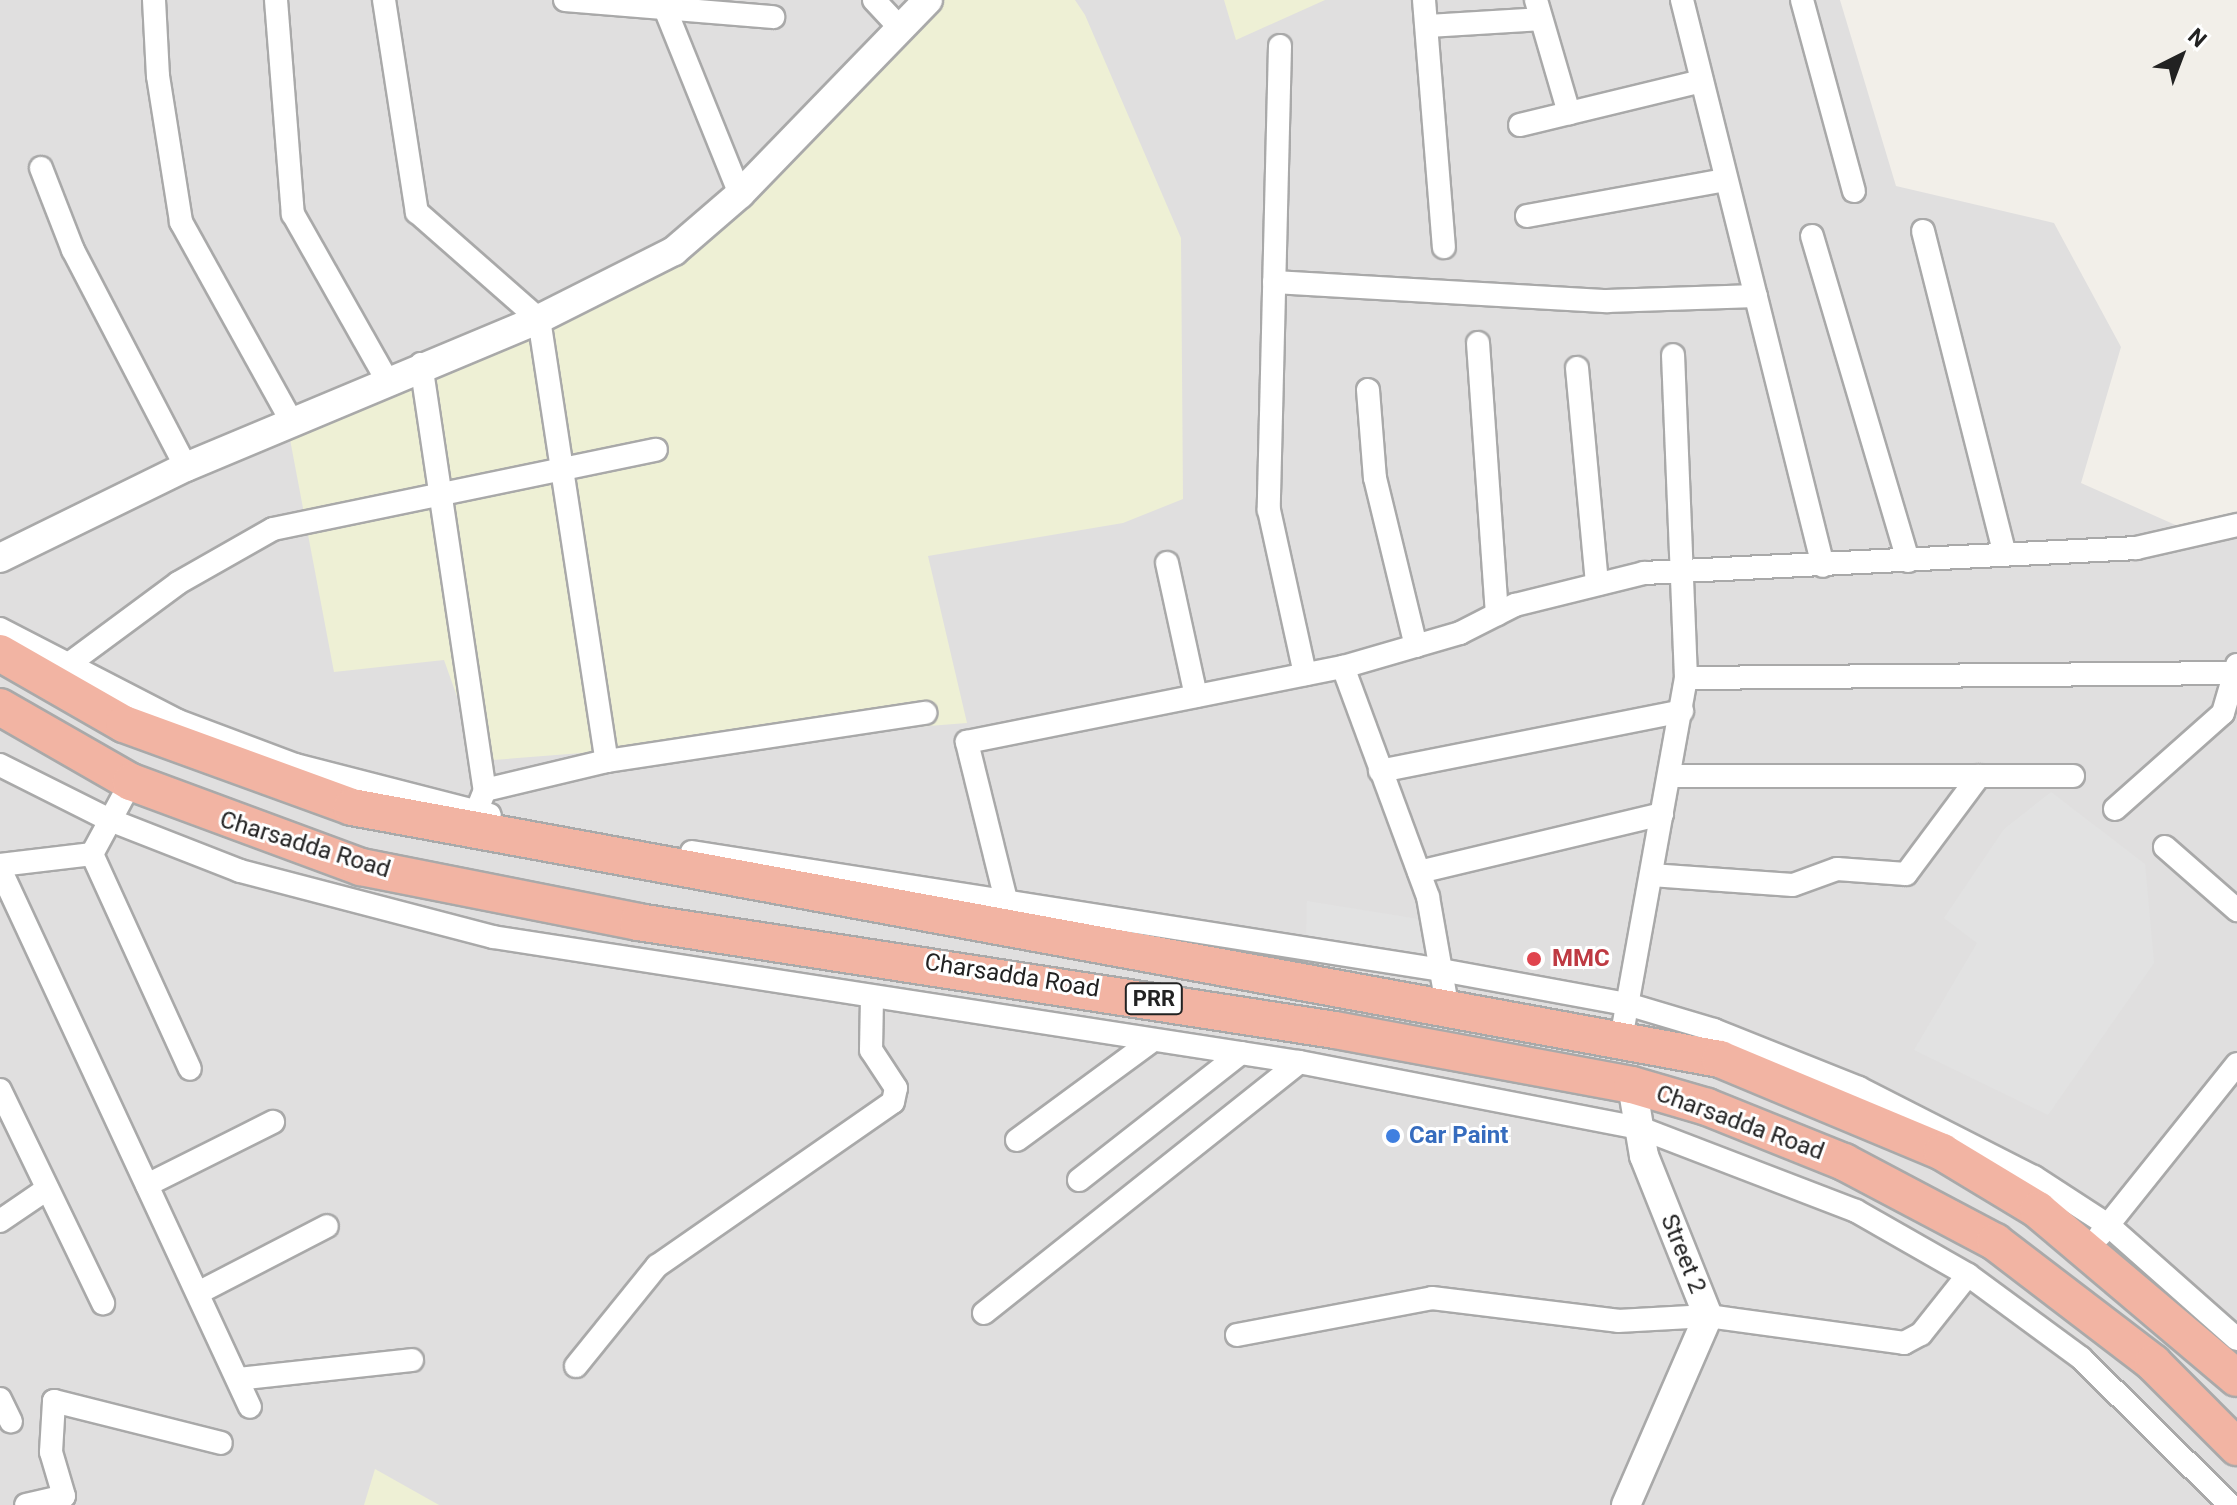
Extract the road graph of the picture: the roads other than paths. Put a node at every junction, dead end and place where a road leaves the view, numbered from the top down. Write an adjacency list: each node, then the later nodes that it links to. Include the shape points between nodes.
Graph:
1 (154, 0): 36 (street, via 158,76 181,222)
2 (276, 0): 34 (street, via 293,214)
3 (384, 0): 29 (street, via 417,212)
4 (565, 0): 11 (street)
5 (874, 0): 14 (street)
6 (928, 0): 14 (street)
7 (1424, 0): 13 (street)
8 (1682, 0): 16 (street)
9 (1802, 0): 21 (street)
10 (1538, 10): 13 (street); 17 (street)
11 (666, 11): 12 (street); 22 (street)
12 (773, 17)
13 (1427, 26): 26 (street)
14 (901, 29): 22 (street)
15 (1280, 46): 27 (street)
16 (1702, 81): 17 (street); 20 (street)
17 (1569, 113): 18 (street)
18 (1520, 125)
19 (41, 168): 38 (street, via 73,250)
20 (1726, 180): 23 (street); 28 (street)
21 (1854, 191)
22 (740, 194): 29 (street, via 674,251)
23 (1527, 216)
24 (1923, 231): 42 (street)
25 (1812, 236): 44 (street)
26 (1444, 247)
27 (1274, 282): 28 (street, via 1607,301); 56 (street, via 1269,510)
28 (1756, 296): 46 (street)
29 (539, 319): 32 (street); 39 (street)
30 (1478, 343): 49 (street)
31 (1673, 355): 47 (street)
32 (421, 364): 34 (street); 40 (street)
33 (1577, 368): 48 (street)
34 (388, 382): 36 (street)
35 (1368, 390): 51 (street, via 1375,478)
36 (292, 422): 38 (street)
37 (656, 450): 39 (street)
38 (186, 467): 43 (street)
39 (565, 475): 40 (street); 62 (street)
40 (446, 496): 53 (street, via 273,529 178,583); 69 (street)
41 (2237, 525): 42 (street, via 2136,548)
42 (2004, 551): 44 (street)
43 (0, 558)
44 (1908, 561): 46 (street)
45 (1167, 563): 58 (street)
46 (1823, 566): 47 (street)
47 (1686, 570): 48 (street); 57 (street)
48 (1597, 584): 49 (street)
49 (1497, 614): 51 (street)
50 (0, 629): 53 (street)
51 (1416, 646): 54 (street)
52 (0, 653): 81 (highway, Charsadda Road / PRR, via 124,724 352,807 481,837)
53 (66, 666): 71 (street, via 178,721 295,765)
54 (1343, 667): 56 (street); 64 (street)
55 (2236, 669): 57 (street); 70 (street, via 2223,713)
56 (1305, 674): 58 (street)
57 (1686, 678): 60 (street)
58 (1196, 696): 79 (street, via 967,742)
59 (0, 707): 68 (highway, Charsadda Road / PRR)
60 (1682, 711): 64 (street); 65 (street)
61 (925, 713): 62 (street)
62 (607, 761): 69 (street)
63 (0, 765): 73 (street)
64 (1380, 771): 77 (street)
65 (1669, 776): 66 (street); 72 (street)
66 (1979, 776): 67 (street); 78 (street, via 1906,874 1837,869 1793,885)
67 (2073, 776)
68 (131, 782): 73 (street); 83 (highway, Charsadda Road / PRR, via 361,867 638,922)
69 (485, 790): 71 (street)
70 (2115, 809)
71 (476, 812): 79 (street)
72 (1662, 814): 77 (street); 78 (street)
73 (110, 820): 75 (street); 84 (street, via 240,871 493,937)
74 (2165, 847): 80 (street)
75 (92, 854): 76 (street); 91 (street)
76 (0, 867): 98 (street)
77 (1419, 872): 82 (street)
78 (1651, 875): 86 (street)
79 (1006, 900): 82 (street)
80 (2237, 910)
81 (1125, 949): 83 (highway); 85 (highway, Charsadda Road / PRR)
82 (1441, 970): 85 (street); 86 (street)
83 (1117, 992): 92 (highway, Charsadda Road / PRR)
84 (872, 999): 87 (street); 111 (street, via 871,1050 896,1088 893,1102 657,1266)
85 (1447, 1005): 86 (highway, Charsadda Road / PRR)
86 (1624, 1022): 102 (highway, Charsadda Road / PRR, via 1858,1113)
87 (1152, 1041): 88 (street); 96 (street)
88 (1241, 1053): 89 (street); 97 (street)
89 (1299, 1062): 95 (street); 106 (street)
90 (2237, 1064): 102 (street)
91 (190, 1069)
92 (1632, 1085): 95 (street, Street 2); 118 (highway, Charsadda Road / PRR, via 1844,1162 1995,1242 2153,1363)
93 (0, 1090): 99 (street)
94 (273, 1122): 98 (street)
95 (1640, 1128): 103 (street, via 1856,1211); 107 (street, Street 2)
96 (1017, 1140)
97 (1079, 1180)
98 (147, 1185): 104 (street)
99 (47, 1189): 100 (street); 105 (street)
100 (0, 1221)
101 (327, 1226): 104 (street)
102 (2098, 1237): 109 (street); 112 (highway, Charsadda Road / PRR)
103 (1968, 1275): 107 (street, via 1921,1334 1904,1343); 121 (street, via 2081,1358)
104 (198, 1293): 113 (street)
105 (103, 1303)
106 (984, 1313)
107 (1708, 1316): 108 (street, via 1618,1321 1432,1298); 120 (street, Street 2)
108 (1237, 1335)
109 (2237, 1339)
110 (412, 1360): 113 (street)
111 (576, 1366)
112 (2237, 1378)
113 (238, 1379): 115 (street)
114 (0, 1399): 116 (street)
115 (250, 1407)
116 (11, 1422)
117 (221, 1443): 119 (street, via 54,1401 51,1452 64,1496)
118 (2237, 1447)
119 (26, 1505)
120 (1626, 1505)
121 (2230, 1505)

